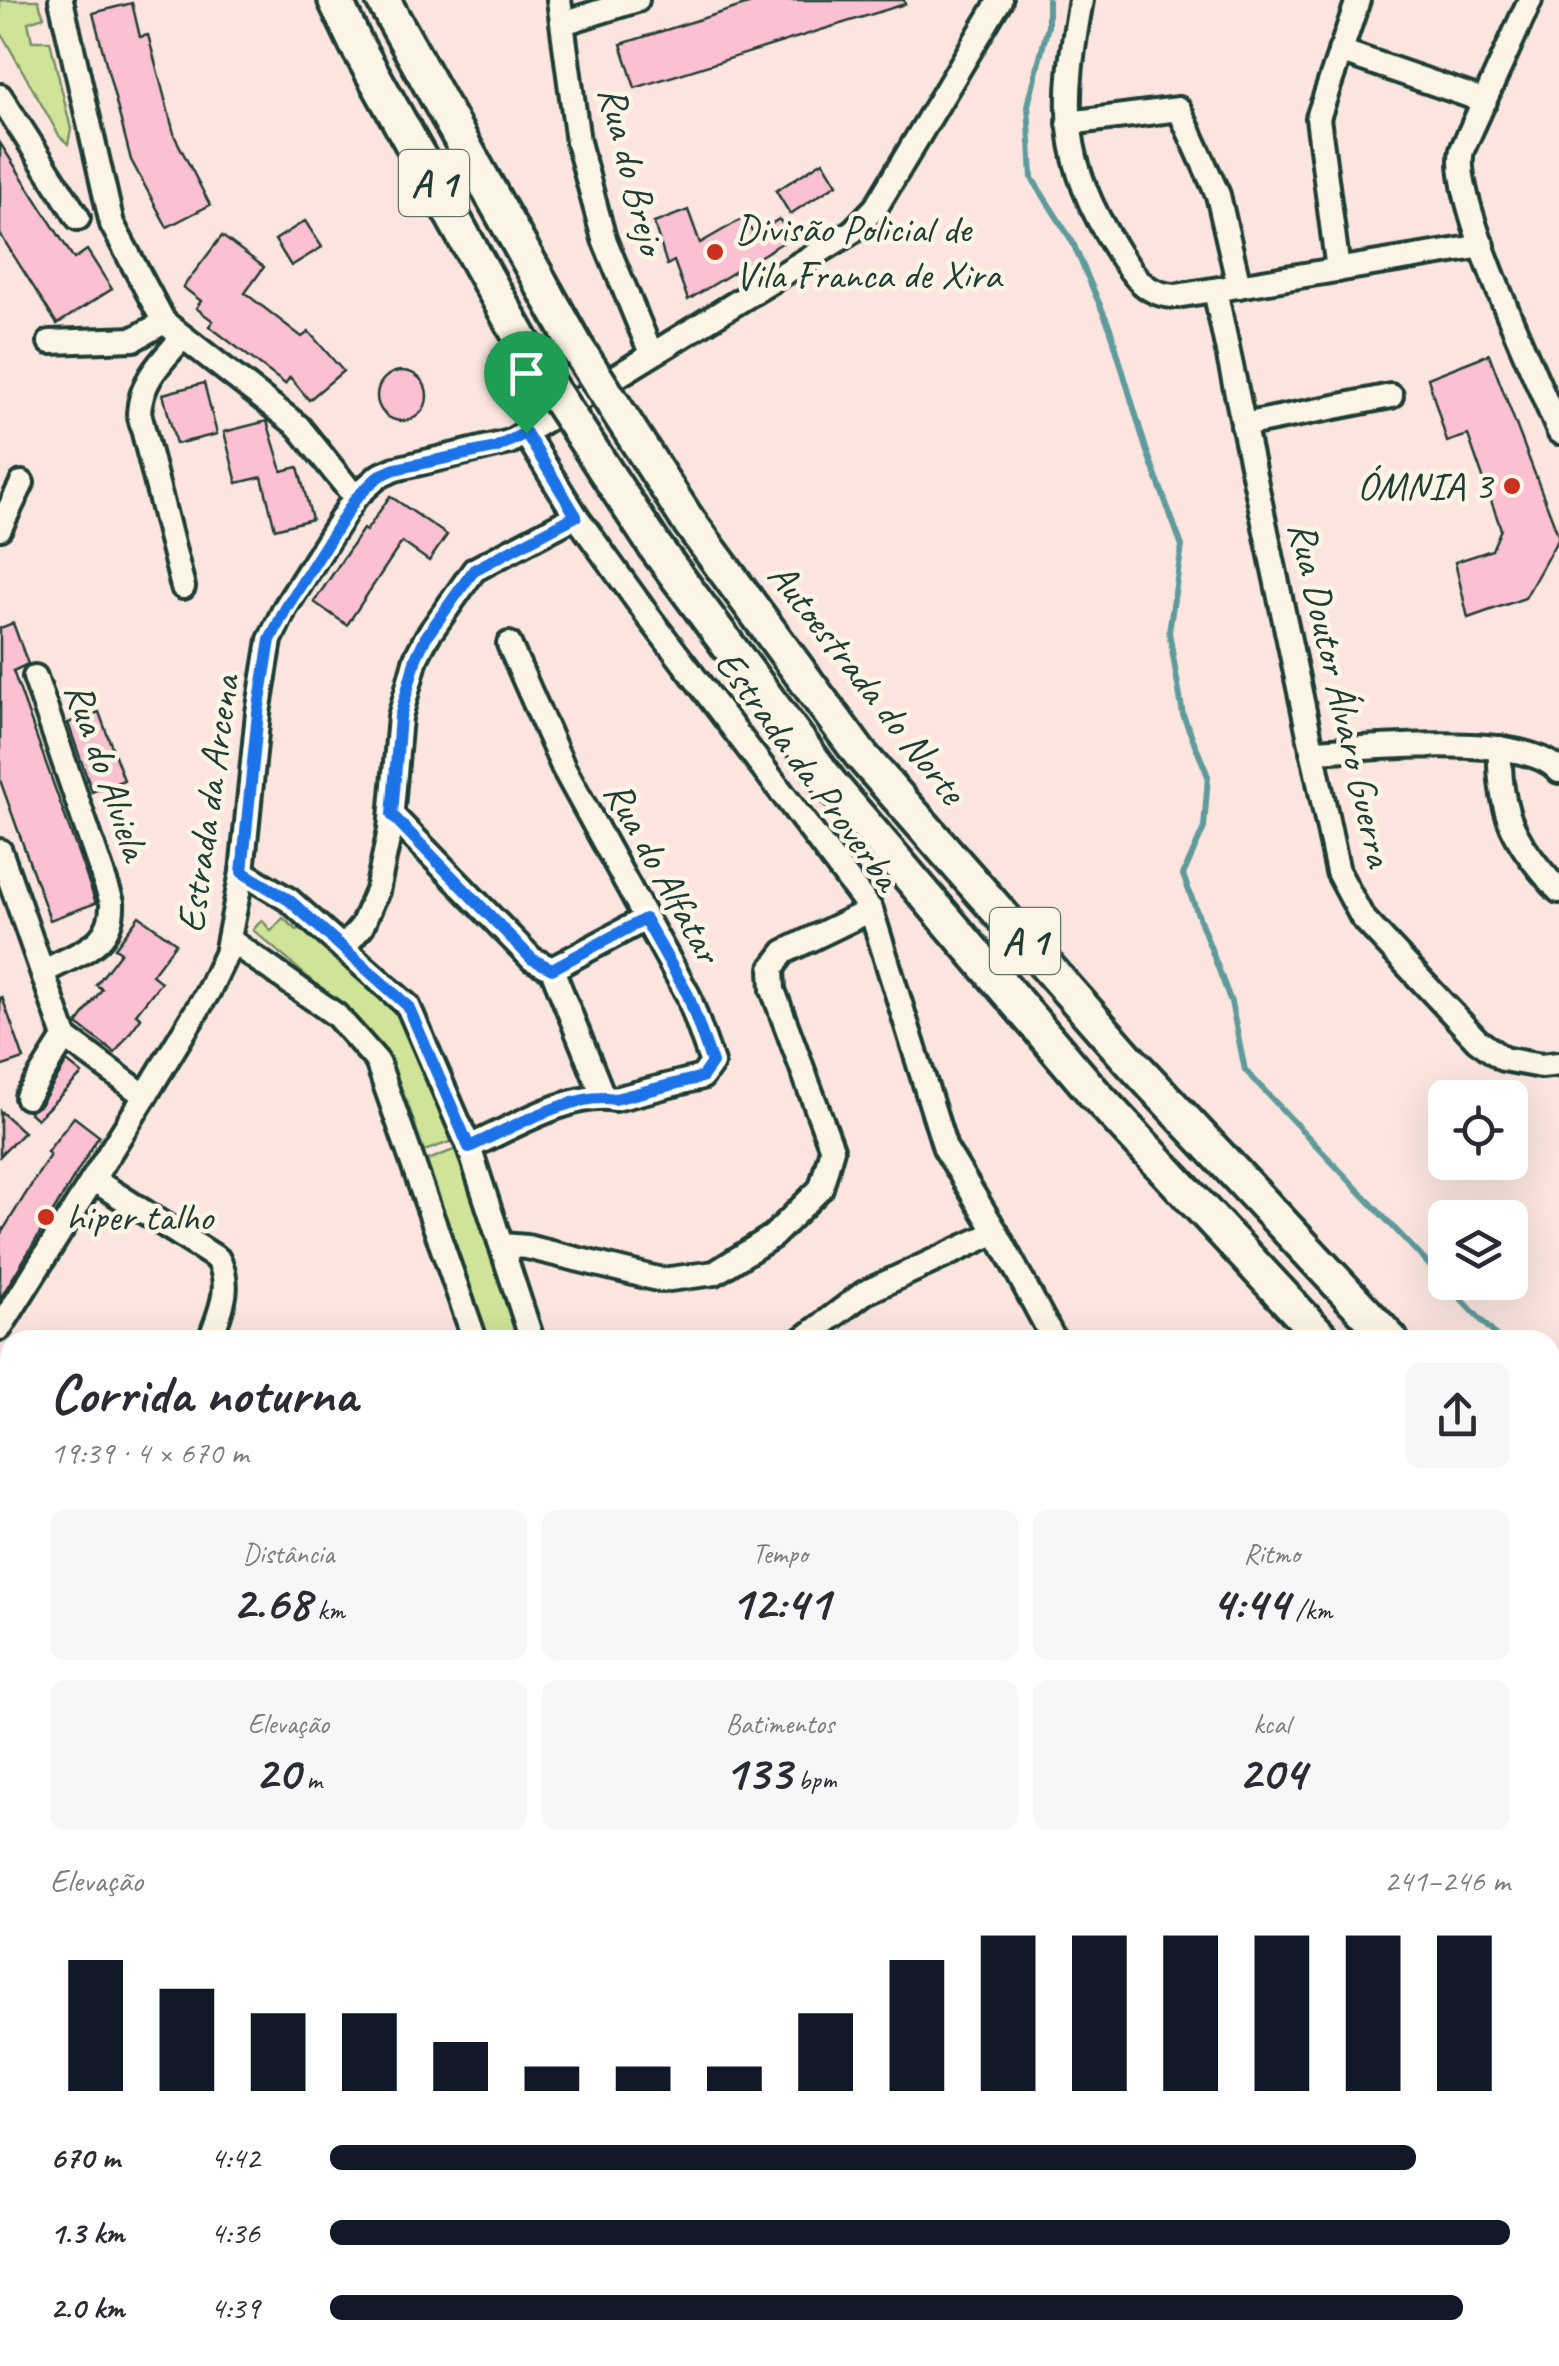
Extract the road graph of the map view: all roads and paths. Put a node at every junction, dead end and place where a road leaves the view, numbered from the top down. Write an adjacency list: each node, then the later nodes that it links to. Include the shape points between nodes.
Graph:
1 (61, 0): 20 (street, via 112,224)
2 (335, 0): 63 (highway, A 1, bridge, via 535,364 656,548 829,782 1092,1092)
3 (384, 0): 64 (highway, Autoestrada do Norte / A 1, bridge, via 577,348 687,519 860,754 1130,1061)
4 (637, 0): 9 (street)
5 (1000, 0): 23 (street, Estrada da Arcena, via 866,219)
6 (1081, 0): 14 (street, via 1068,69)
7 (1358, 0): 11 (street)
8 (1530, 0): 13 (street)
9 (610, 4): 10 (street)
10 (561, 12): 23 (street, Rua do Brejo, via 578,142 604,240)
11 (1340, 51): 13 (street); 17 (street, via 1317,128)
12 (0, 96): 15 (street)
13 (1485, 101): 16 (street, via 1460,170)
14 (1069, 123): 18 (street, via 1179,109 1218,195); 19 (street, via 1092,205 1136,279 1164,295)
15 (78, 218)
16 (1484, 246): 17 (street); 26 (street)
17 (1338, 270): 18 (street)
18 (1240, 286): 19 (street)
19 (1216, 290): 25 (street, Rua Doutor Álvaro Guerra)
20 (164, 322): 21 (street); 22 (street, via 134,339)
21 (182, 338): 29 (street, via 298,426); 32 (street, via 148,376 139,413)
22 (50, 342)
23 (652, 354): 27 (street, Estrada da Arcena)
24 (1391, 396): 25 (street)
25 (1244, 425): 36 (street, Rua Doutor Álvaro Guerra)
26 (1559, 432)
27 (526, 433): 29 (street, Estrada da Arcena, via 495,448 395,469); 30 (street, Estrada da Proverba)
28 (22, 483): 31 (street)
29 (356, 498): 40 (street, Estrada da Arcena, via 270,640)
30 (576, 516): 38 (street, via 474,570 426,637 400,717); 42 (street, Estrada da Proverba)
31 (0, 528)
32 (184, 586)
33 (509, 644): 43 (street, Rua do Alfatar, via 564,768)
34 (35, 676): 47 (street, Rua do Alviela, via 113,918 100,940)
35 (1500, 748): 36 (street); 37 (street, via 1542,758); 41 (street, via 1504,812 1514,836)
36 (1312, 751): 49 (street, Rua Doutor Álvaro Guerra, via 1338,872 1362,917 1490,1052 1522,1064)
37 (1559, 770)
38 (392, 815): 45 (street, via 371,912); 46 (street, via 532,959)
39 (0, 850): 47 (street)
40 (242, 872): 44 (street, Estrada da Arcena); 45 (street, via 289,900)
41 (1559, 891)
42 (870, 910): 55 (street, Estrada da Proverba, via 944,1148); 56 (street, via 784,952 772,968 772,990 832,1149 821,1188 772,1236 715,1272 662,1280)
43 (645, 919): 46 (street); 51 (street, Rua do Alfatar, via 688,995 712,1063 702,1077 615,1099)
44 (230, 940): 50 (street, Estrada da Arcena, via 208,992); 59 (street, via 336,1014 378,1061)
45 (343, 948): 53 (street, via 408,1006)
46 (552, 969): 51 (street)
47 (45, 971): 48 (street)
48 (66, 1038): 50 (street); 52 (street)
49 (1559, 1064)
50 (145, 1096): 54 (street, Estrada da Arcena)
51 (604, 1096): 53 (street, Rua do Alfatar, via 576,1101)
52 (27, 1097)
53 (469, 1147): 56 (street)
54 (94, 1180): 57 (street, Estrada da Arcena); 58 (street, via 218,1259 227,1290)
55 (996, 1232): 61 (street, via 864,1293); 62 (street, Estrada da Proverba)
56 (502, 1244): 60 (street)
57 (0, 1328)
58 (213, 1330)
59 (472, 1330)
60 (529, 1330)
61 (815, 1330)
62 (1049, 1330)
63 (1315, 1330)
64 (1381, 1330)

